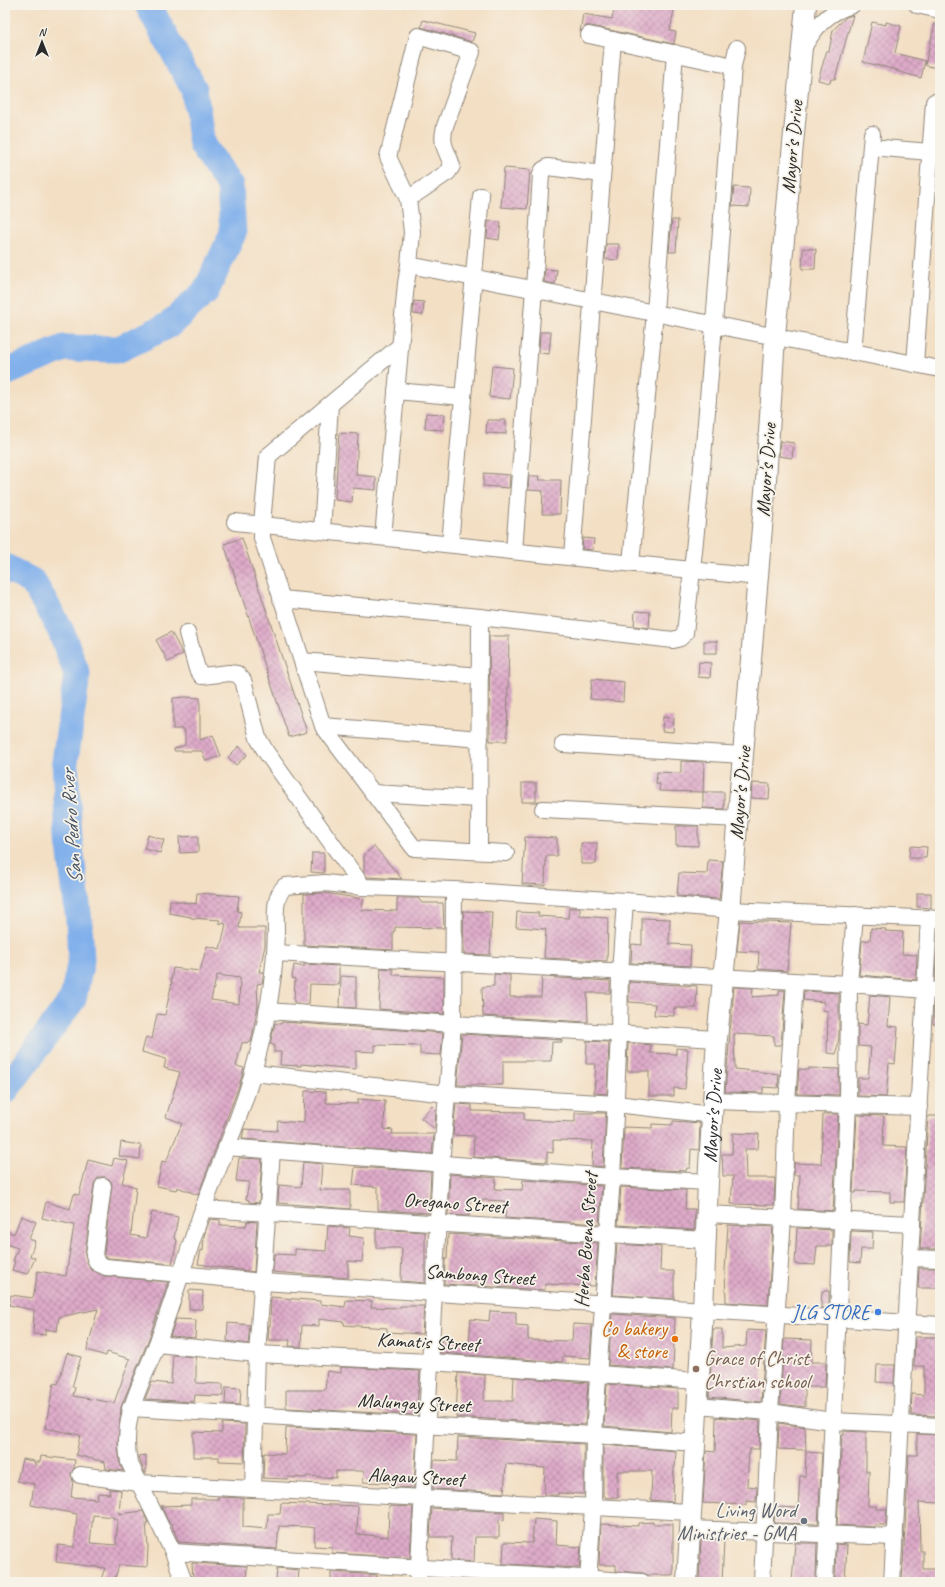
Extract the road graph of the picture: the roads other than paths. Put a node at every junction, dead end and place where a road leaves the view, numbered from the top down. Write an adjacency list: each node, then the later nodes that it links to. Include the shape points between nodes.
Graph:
1 (806, 5): 9 (street, Mayor's Drive)
2 (852, 5): 9 (street, via 826,16 814,29)
3 (917, 5): 4 (street)
4 (940, 10)
5 (589, 35): 6 (street)
6 (613, 40): 8 (street); 13 (street)
7 (737, 48): 10 (street)
8 (675, 53): 10 (street); 20 (street)
9 (800, 53): 22 (street, Mayor's Drive)
10 (733, 66): 21 (street)
11 (940, 103): 12 (street, via 934,102)
12 (930, 152): 24 (street, via 871,140); 25 (street)
13 (602, 174): 18 (street, via 548,167 540,174); 19 (street)
14 (481, 196): 17 (street)
15 (408, 199): 15 (street, via 448,172 452,166 442,136 472,52 418,36 388,157); 16 (street, via 412,232)
16 (409, 265): 17 (street); 23 (street)
17 (474, 277): 18 (street); 28 (street)
18 (534, 289): 19 (street); 35 (street)
19 (592, 300): 20 (street); 36 (street)
20 (655, 312): 21 (street); 37 (street)
21 (714, 324): 22 (street); 38 (street)
22 (775, 336): 24 (street); 39 (street, Mayor's Drive)
23 (400, 346): 27 (street); 29 (street)
24 (853, 352): 25 (street)
25 (915, 364): 26 (street)
26 (940, 369)
27 (396, 391): 28 (street); 33 (street)
28 (463, 397): 34 (street)
29 (330, 404): 31 (street, via 268,456); 32 (street)
30 (235, 522): 31 (street)
31 (262, 524): 32 (street); 40 (street, via 262,538)
32 (322, 531): 33 (street)
33 (383, 537): 34 (street)
34 (450, 544): 35 (street)
35 (514, 551): 36 (street)
36 (572, 557): 37 (street)
37 (631, 563): 38 (street)
38 (692, 570): 39 (street); 41 (street, via 685,633 673,640)
39 (758, 577): 48 (street, Mayor's Drive)
40 (281, 599): 41 (street); 43 (street)
41 (480, 617): 44 (street)
42 (186, 633): 55 (street, via 197,669 202,676 229,673 238,674 243,680 258,738 266,752)
43 (302, 661): 44 (street); 45 (street)
44 (480, 676): 46 (street)
45 (323, 726): 46 (street); 49 (street)
46 (480, 739): 50 (street)
47 (563, 744): 48 (street)
48 (743, 755): 52 (street, Mayor's Drive)
49 (373, 793): 50 (street); 53 (street, via 414,848)
50 (479, 799): 53 (street)
51 (543, 809): 52 (street)
52 (738, 819): 58 (street, Mayor's Drive)
53 (479, 851): 54 (street)
54 (506, 853)
55 (363, 887): 56 (street); 61 (street, via 325,883 285,886 279,892 276,901)
56 (454, 890): 57 (street); 62 (street)
57 (626, 901): 58 (street); 63 (street, Herba Buena Street)
58 (730, 910): 59 (street); 64 (street, Mayor's Drive)
59 (855, 915): 60 (street); 66 (street)
60 (934, 918): 67 (street)
61 (275, 953): 62 (street); 68 (street)
62 (452, 963): 63 (street); 69 (street)
63 (620, 973): 64 (street); 70 (street, Herba Buena Street)
64 (723, 978): 65 (street); 71 (street, Mayor's Drive)
65 (795, 982): 66 (street); 74 (street)
66 (849, 984): 67 (street); 76 (street)
67 (932, 990): 77 (street)
68 (267, 1011): 69 (street); 72 (street)
69 (453, 1024): 70 (street); 73 (street)
70 (619, 1034): 71 (street); 75 (street, Herba Buena Street)
71 (717, 1039): 78 (street, Mayor's Drive)
72 (253, 1073): 73 (street); 79 (street)
73 (448, 1094): 75 (street); 81 (street)
74 (787, 1103): 76 (street); 78 (street); 88 (street)
75 (616, 1104): 78 (street); 82 (street, Herba Buena Street)
76 (848, 1104): 77 (street); 89 (street)
77 (919, 1107): 91 (street)
78 (713, 1108): 83 (street, Mayor's Drive)
79 (226, 1147): 80 (street); 85 (street)
80 (272, 1151): 81 (street); 86 (street)
81 (441, 1165): 82 (street); 90 (street)
82 (612, 1177): 83 (street); 92 (street, Herba Buena Street)
83 (708, 1182): 87 (street, Mayor's Drive)
84 (103, 1186): 96 (street, Sambong Street, via 94,1254 97,1264)
85 (203, 1209): 86 (street, Oregano Street); 96 (street)
86 (267, 1213): 90 (street, Oregano Street); 97 (street)
87 (706, 1214): 88 (street); 93 (street, Mayor's Drive)
88 (783, 1218): 89 (street); 101 (street)
89 (842, 1221): 91 (street); 102 (street)
90 (438, 1223): 92 (street, Oregano Street); 98 (street)
91 (912, 1224): 94 (street)
92 (606, 1234): 93 (street, Oregano Street); 99 (street, Herba Buena Street)
93 (705, 1240): 100 (street, Mayor's Drive)
94 (910, 1258): 95 (street); 103 (street)
95 (940, 1259)
96 (180, 1274): 97 (street, Sambong Street); 105 (street)
97 (263, 1282): 98 (street, Sambong Street); 106 (street)
98 (434, 1294): 99 (street, Sambong Street); 107 (street)
99 (602, 1304): 100 (street, Sambong Street); 108 (street, Herba Buena Street)
100 (703, 1310): 101 (street, Sambong Street); 109 (street, Mayor's Drive)
101 (776, 1315): 102 (street, Sambong Street); 112 (street)
102 (837, 1318): 103 (street, Sambong Street); 114 (street)
103 (906, 1322): 104 (street, Sambong Street); 116 (street)
104 (940, 1325)
105 (157, 1344): 106 (street, Kamatis Street); 111 (street)
106 (257, 1354): 107 (street, Kamatis Street); 113 (street)
107 (430, 1362): 108 (street, Kamatis Street); 115 (street)
108 (599, 1374): 109 (street, Kamatis Street); 118 (street, Herba Buena Street)
109 (698, 1381): 110 (street, Mayor's Drive)
110 (697, 1406): 112 (street); 119 (street, Mayor's Drive)
111 (130, 1408): 113 (street, Malungay Street); 121 (street, via 126,1446 129,1462)
112 (770, 1412): 114 (street); 126 (street)
113 (255, 1415): 115 (street, Malungay Street); 122 (street)
114 (832, 1421): 116 (street); 127 (street)
115 (428, 1425): 118 (street, Malungay Street); 123 (street)
116 (901, 1425): 117 (street); 128 (street)
117 (940, 1426)
118 (594, 1435): 119 (street, Malungay Street); 124 (street, Herba Buena Street)
119 (694, 1443): 125 (street, Mayor's Drive)
120 (80, 1476): 121 (street, Alagaw Street)
121 (139, 1483): 122 (street, Alagaw Street); 129 (street)
122 (253, 1489): 123 (street, Alagaw Street)
123 (423, 1498): 124 (street, Alagaw Street); 130 (street)
124 (593, 1507): 125 (street, Alagaw Street); 131 (street, Herba Buena Street)
125 (690, 1520): 126 (street, Alagaw Street); 134 (street, Mayor's Drive)
126 (764, 1531): 127 (street, Alagaw Street); 135 (street)
127 (826, 1534): 128 (street, Alagaw Street); 136 (street)
128 (895, 1537): 137 (street)
129 (173, 1552): 130 (street); 132 (street)
130 (418, 1575): 131 (street)
131 (588, 1581): 133 (street)
132 (184, 1582)
133 (642, 1582)
134 (687, 1582)
135 (762, 1582)
136 (825, 1582)
137 (892, 1582)

